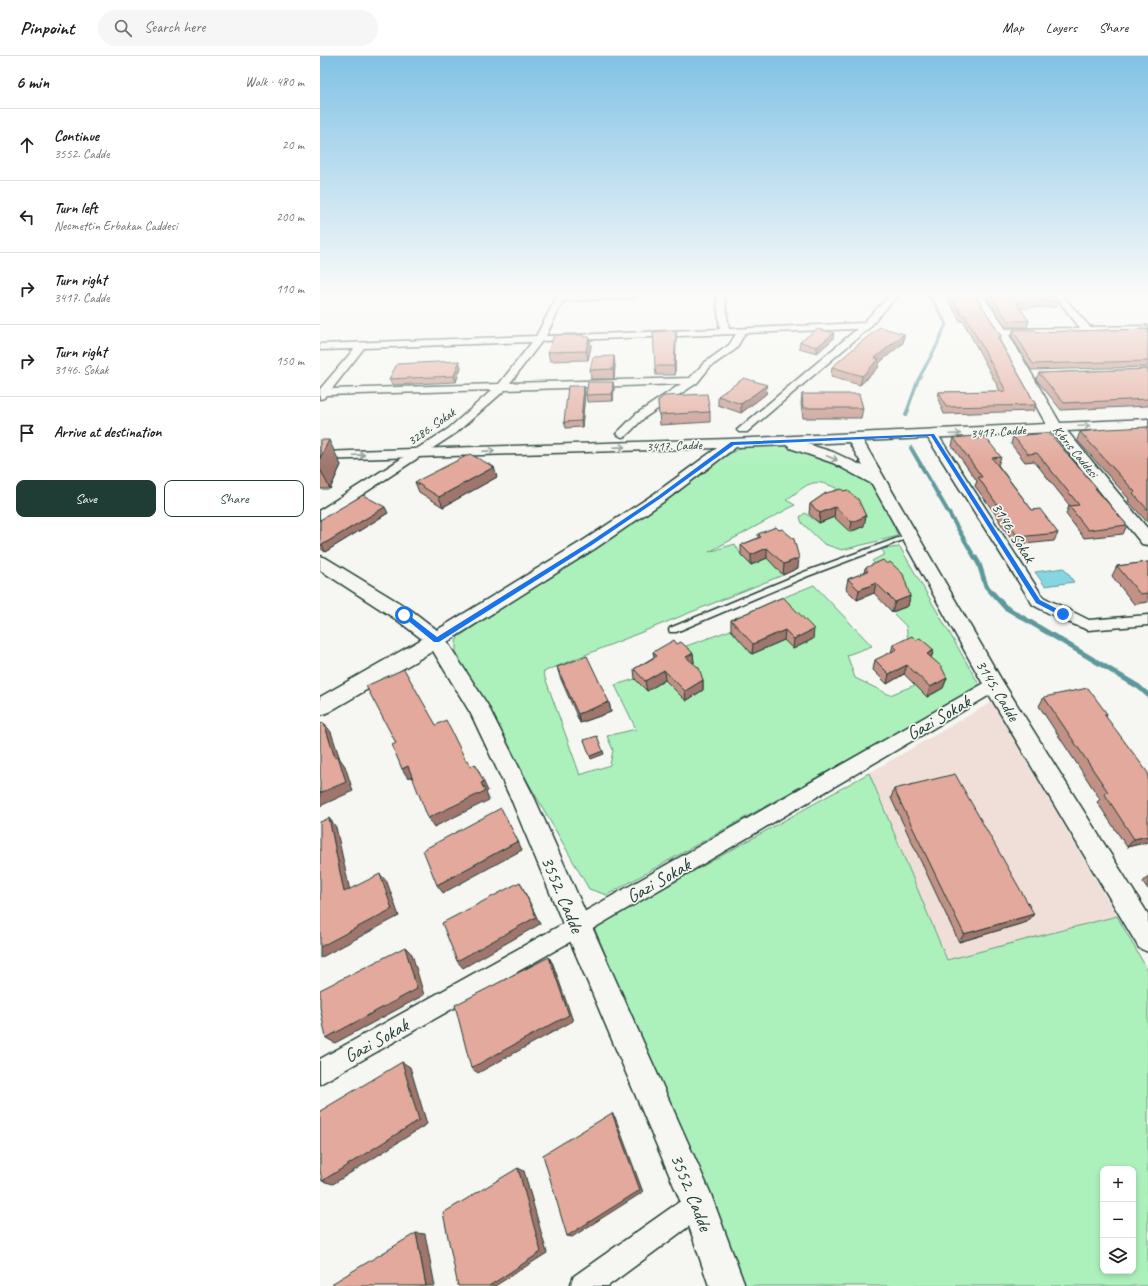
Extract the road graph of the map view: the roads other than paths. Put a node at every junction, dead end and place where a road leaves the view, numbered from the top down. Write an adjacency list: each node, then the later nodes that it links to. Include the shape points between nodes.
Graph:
1 (356, 352): 8 (street)
2 (529, 352): 7 (street, 3286. Sokak)
3 (724, 352): 6 (street, via 707,365)
4 (835, 352): 14 (street)
5 (1015, 352): 10 (street, Kıbrıs Caddesi, via 1030,375)
6 (693, 381): 7 (street); 12 (street, via 640,416)
7 (502, 387): 8 (street); 16 (street, 3286. Sokak)
8 (321, 394)
9 (1148, 412): 10 (street, 3417. Cadde)
10 (1052, 422): 11 (street, 3417. Cadde, one-way to 11); 13 (street, 3417. Cadde, one-way to 10); 14 (street, 3417. Cadde, via 909,422); 23 (street, Kıbrıs Caddesi)
11 (1148, 423)
12 (622, 434): 14 (street, 3417. Cadde); 16 (street, 3417. Cadde)
13 (932, 435): 15 (street, 3417. Cadde); 27 (street, 3146. Sokak, via 1038,601 1088,624)
14 (738, 436): 17 (street, 3417. Cadde); 19 (street, 3417. Cadde, one-way to 14); 29 (street, via 660,497)
15 (854, 438): 17 (street, 3417. Cadde); 21 (street, 3145. Cadde)
16 (439, 440): 18 (street, 3417. Cadde); 19 (street, 3286. Sokak)
17 (782, 441): 21 (street, one-way to 21, via 829,456)
18 (320, 444)
19 (418, 453): 20 (street, 3417. Cadde, one-way to 19); 22 (street, 3286. Sokak)
20 (320, 456)
21 (878, 481): 24 (street, 3145. Cadde)
22 (320, 516)
23 (1143, 528): 25 (street, Kıbrıs Caddesi)
24 (909, 536): 28 (lane, via 806,574); 30 (street, 3145. Cadde)
25 (1148, 540)
26 (320, 562): 29 (street, 3552. Cadde, via 404,615)
27 (1148, 620)
28 (673, 630)
29 (436, 640): 31 (street); 32 (street, 3552. Cadde, via 480,710 523,799)
30 (994, 685): 32 (street, Gazi Sokak); 33 (street, 3145. Cadde)
31 (320, 707)
32 (577, 927): 34 (street, Gazi Sokak); 35 (street, 3552. Cadde)
33 (1148, 939)
34 (320, 1072)
35 (698, 1204): 36 (street); 37 (street, 3552. Cadde)
36 (584, 1286)
37 (727, 1286)

